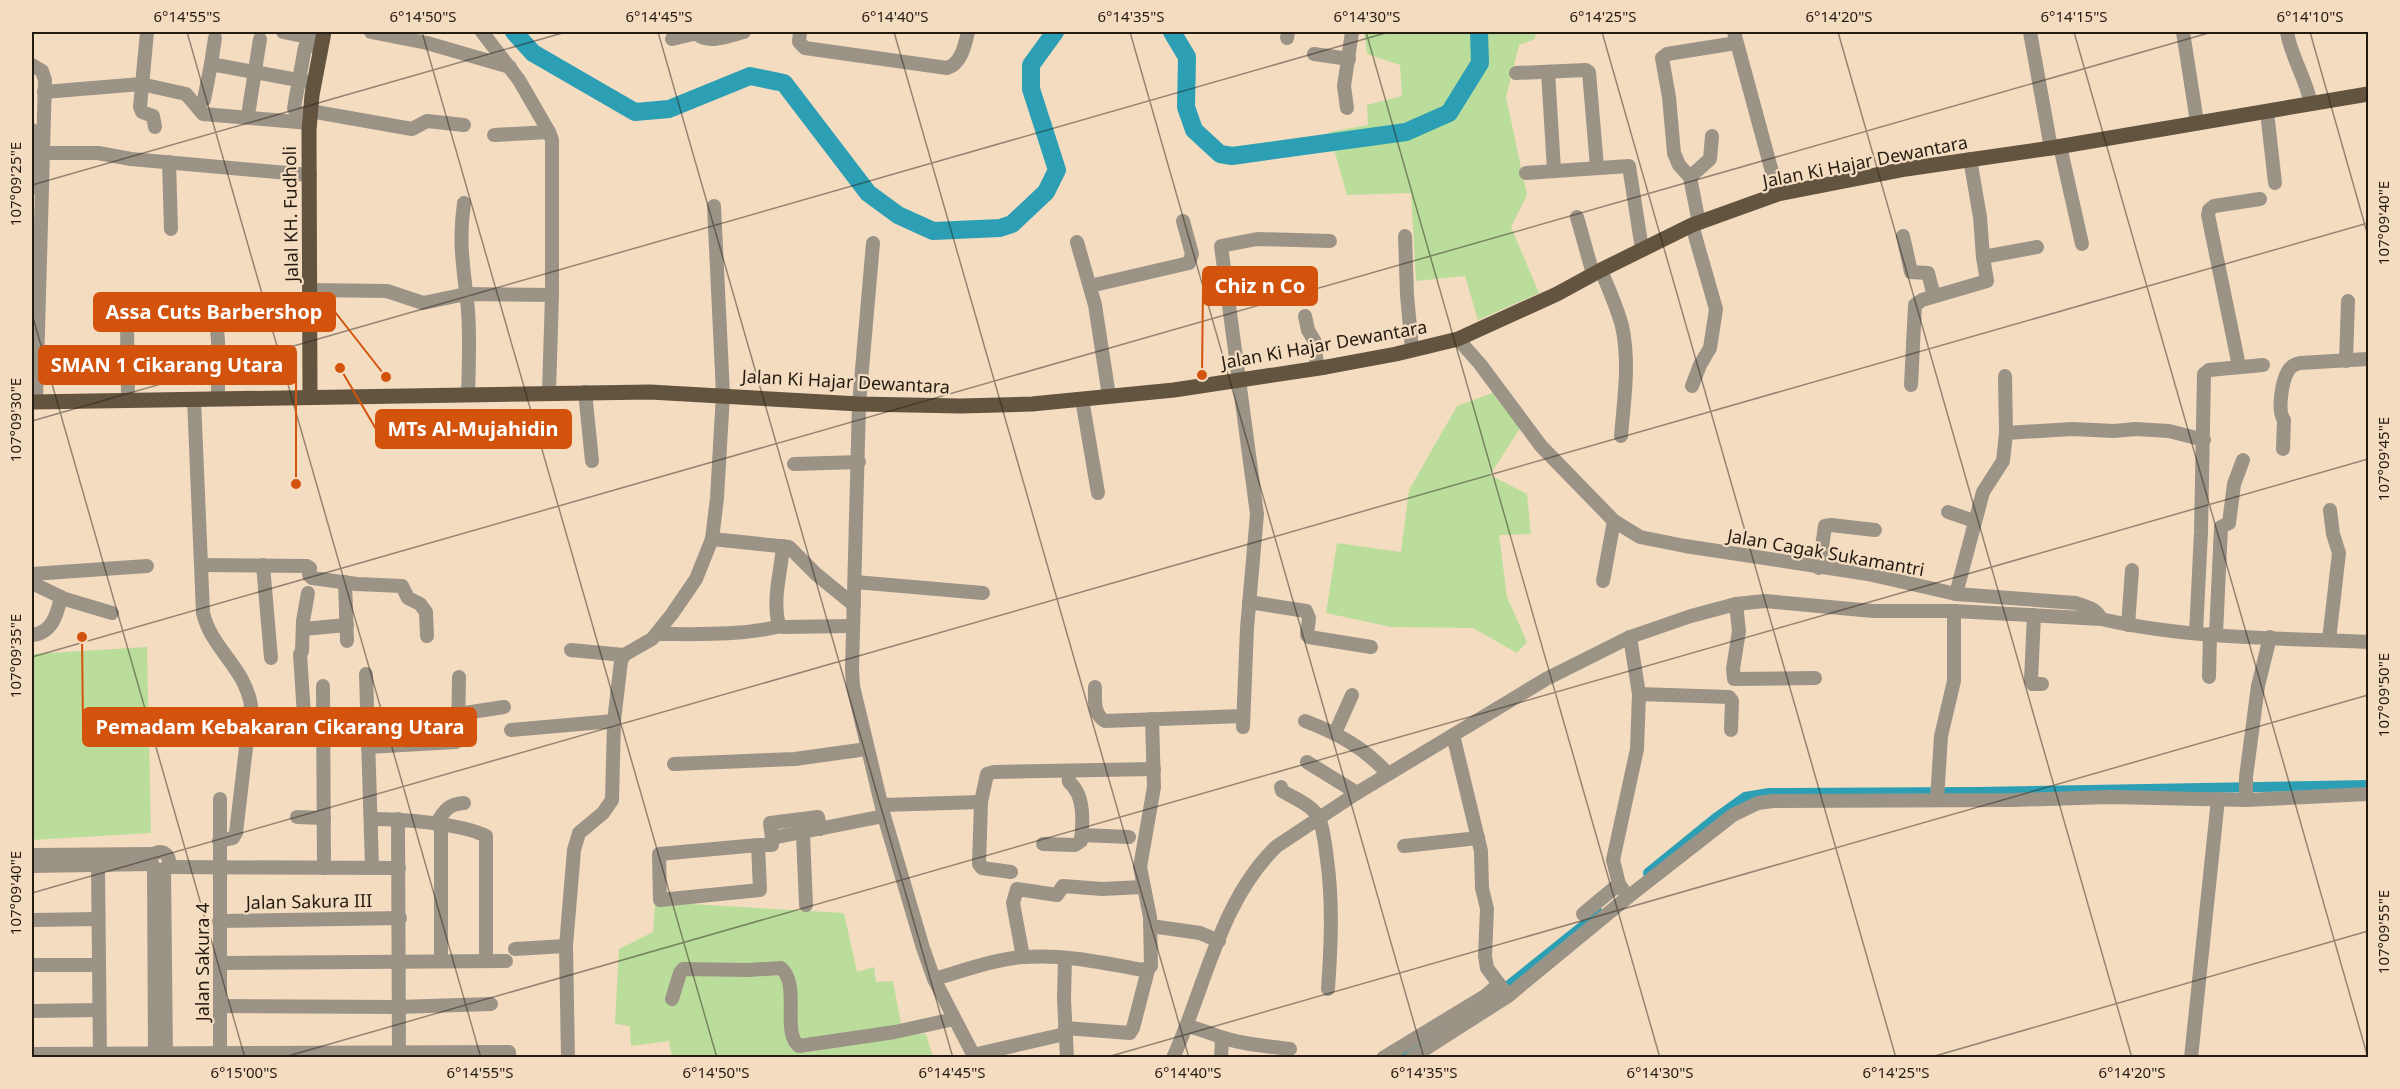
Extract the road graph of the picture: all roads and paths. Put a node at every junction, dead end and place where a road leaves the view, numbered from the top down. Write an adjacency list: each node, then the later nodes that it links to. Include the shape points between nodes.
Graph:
1 (147, 32): 27 (street)
2 (283, 32): 17 (street)
3 (371, 32): 21 (street, via 427,43)
4 (482, 32): 21 (street)
5 (697, 32): 6 (street, via 706,39); 16 (street)
6 (742, 32)
7 (800, 32): 8 (street, via 799,42 805,48 947,68 960,57)
8 (968, 32)
9 (1352, 32): 19 (street)
10 (2031, 32): 43 (street)
11 (2183, 32): 36 (street)
12 (2287, 32): 31 (street)
13 (1735, 37): 52 (street, via 1662,58 1674,153); 55 (street)
14 (215, 38): 20 (street)
15 (260, 39): 23 (street)
16 (672, 39)
17 (322, 40): 26 (main road, Jalal KH. Fudholi)
18 (1314, 54): 19 (street)
19 (1349, 59): 32 (street, via 1344,86)
20 (211, 64): 23 (street); 30 (street)
21 (510, 67): 40 (street)
22 (37, 68): 28 (street)
23 (255, 72): 26 (street); 33 (street)
24 (1548, 72): 25 (street); 47 (street, via 1589,72); 48 (street)
25 (1516, 73)
26 (307, 81): 35 (main road, Jalal KH. Fudholi)
27 (141, 84): 28 (street); 35 (street, via 186,94 203,114); 38 (street, via 141,111 153,116)
28 (44, 92): 44 (street)
29 (2368, 94): 31 (main road, Jalan Ki Hajar Dewantara)
30 (204, 100)
31 (2311, 104): 34 (main road, Jalan Ki Hajar Dewantara)
32 (1347, 108)
33 (249, 109)
34 (2267, 112): 36 (main road, Jalan Ki Hajar Dewantara); 53 (street)
35 (309, 116): 37 (street, via 412,129 427,121); 50 (main road, Jalal KH. Fudholi)
36 (2198, 122): 43 (main road, Jalan Ki Hajar Dewantara)
37 (464, 125)
38 (155, 127)
39 (32, 130): 51 (street)
40 (549, 132): 41 (street); 76 (street, via 553,155)
41 (494, 135)
42 (1712, 136): 52 (street, via 1710,159)
43 (2056, 147): 45 (main road, Jalan Ki Hajar Dewantara); 68 (street)
44 (42, 153): 46 (street, via 98,153); 103 (street)
45 (1970, 159): 55 (main road, Jalan Ki Hajar Dewantara); 71 (street)
46 (169, 162): 50 (street); 62 (street)
47 (1597, 167): 48 (street); 70 (street, via 1629,166)
48 (1554, 170): 49 (street)
49 (1526, 173)
50 (310, 175): 74 (main road, Jalal KH. Fudholi)
51 (32, 177): 54 (street)
52 (1690, 177): 61 (street)
53 (2275, 183)
54 (32, 188)
55 (1778, 194): 61 (main road, Jalan Ki Hajar Dewantara)
56 (2260, 199): 87 (street, via 2214,206 2208,215)
57 (464, 203): 75 (street, via 460,237)
58 (714, 206): 96 (street)
59 (1577, 217): 72 (street)
60 (1184, 221): 73 (street, via 1192,254 1189,263)
61 (1695, 224): 70 (main road, Jalan Ki Hajar Dewantara); 92 (street, via 1716,309 1710,348)
62 (171, 230)
63 (1405, 236): 83 (street)
64 (1903, 236): 77 (street, via 1911,272 1928,273)
65 (1330, 241): 90 (street, via 1257,239 1221,246)
66 (1077, 242): 73 (street)
67 (873, 243): 104 (street)
68 (2082, 244)
69 (2037, 247): 71 (street)
70 (1642, 249): 72 (main road, Jalan Ki Hajar Dewantara)
71 (1983, 257): 77 (street, via 1987,281)
72 (1597, 272): 82 (main road, Jalan Ki Hajar Dewantara); 106 (street, via 1624,338 1626,380)
73 (1090, 286): 97 (street)
74 (310, 290): 75 (street, via 387,291 423,303); 98 (main road, Jalal KH. Fudholi)
75 (465, 294): 76 (street); 95 (street)
76 (552, 296): 93 (street)
77 (1934, 296): 91 (street, via 1916,305)
78 (2348, 301): 85 (street)
79 (215, 310): 99 (street)
80 (1305, 316): 88 (street, via 1315,342)
81 (127, 323): 102 (street)
82 (1458, 339): 83 (main road, Jalan Ki Hajar Dewantara); 116 (street, Jalan Cagak Sukamantri, via 1534,437)
83 (1413, 350): 88 (main road, Jalan Ki Hajar Dewantara)
84 (2368, 359): 85 (street)
85 (2346, 361): 108 (street, via 2300,363 2288,370 2280,404)
86 (2263, 365): 87 (street)
87 (2240, 366): 107 (street, via 2204,374)
88 (1317, 368): 90 (main road, Jalan Ki Hajar Dewantara)
89 (2005, 376): 105 (street)
90 (1239, 379): 97 (main road, Jalan Ki Hajar Dewantara); 135 (street, via 1257,514)
91 (1911, 385)
92 (1692, 386)
93 (549, 392): 94 (main road, Jalan Ki Hajar Dewantara); 95 (main road, Jalan Ki Hajar Dewantara)
94 (585, 392): 96 (main road, Jalan Ki Hajar Dewantara); 110 (street)
95 (468, 394): 98 (main road, Jalan Ki Hajar Dewantara)
96 (723, 394): 104 (main road, Jalan Ki Hajar Dewantara); 119 (street)
97 (1109, 396): 101 (main road, Jalan Ki Hajar Dewantara)
98 (310, 397): 99 (main road, Jalan Ki Hajar Dewantara)
99 (218, 398): 100 (main road, Jalan Ki Hajar Dewantara)
100 (194, 399): 102 (main road, Jalan Ki Hajar Dewantara); 121 (street)
101 (1082, 399): 104 (main road, Jalan Ki Hajar Dewantara, via 997,405); 113 (street)
102 (128, 400): 103 (main road, Jalan Ki Hajar Dewantara)
103 (34, 402)
104 (859, 404): 111 (street)
105 (2006, 433): 107 (street, via 2135,429 2169,431); 117 (street, via 2003,461 1983,492)
106 (1621, 436)
107 (2204, 440): 149 (street)
108 (2283, 449)
109 (2243, 460): 149 (street, via 2234,484 2229,523 2221,528)
110 (592, 461)
111 (859, 462): 112 (street); 129 (street)
112 (794, 464)
113 (1098, 493)
114 (2330, 510): 153 (street, via 2339,554)
115 (1948, 512): 117 (street)
116 (1614, 520): 124 (street, Jalan Cagak Sukamantri, via 1646,538); 127 (street)
117 (1974, 521): 133 (street)
118 (1875, 530): 124 (street, via 1825,526)
119 (712, 539): 120 (street); 148 (street, via 696,579)
120 (783, 546): 137 (street, via 792,549); 144 (street, via 777,592)
121 (201, 565): 122 (street); 174 (street, via 206,627 248,688)
122 (263, 565): 128 (street, via 308,566 310,577); 159 (street)
123 (147, 566): 126 (street)
124 (1819, 568): 133 (street, Jalan Cagak Sukamantri, via 1868,574)
125 (2132, 570): 143 (street)
126 (32, 574)
127 (1603, 581)
128 (345, 582): 142 (street); 150 (street, via 402,586 408,598 420,603 426,612)
129 (855, 582): 132 (street); 137 (street)
130 (32, 583): 134 (street)
131 (308, 593): 146 (street)
132 (983, 593)
133 (1956, 594): 141 (street, Jalan Cagak Sukamantri, via 2076,603 2091,608)
134 (61, 597): 139 (street); 147 (street, via 51,625 44,632)
135 (1249, 602): 156 (street, via 1306,611 1310,637); 171 (street, via 1243,721)
136 (1736, 604): 138 (street, via 1765,601 1873,611); 151 (street); 163 (street, via 1739,631 1734,679)
137 (854, 605): 145 (street)
138 (1954, 611): 140 (street); 190 (street, via 1954,681 1941,736)
139 (112, 613)
140 (2034, 615): 141 (street); 164 (street, via 2031,680 2033,684)
141 (2101, 619): 143 (street, Jalan Cagak Sukamantri)
142 (347, 625): 146 (street); 154 (street)
143 (2128, 625): 149 (street, Jalan Cagak Sukamantri)
144 (781, 626): 145 (street); 148 (street, via 756,632)
145 (853, 626): 182 (street, via 853,686)
146 (303, 628): 175 (street, via 300,654)
147 (32, 634)
148 (657, 634): 158 (street)
149 (2208, 634): 152 (street, Jalan Cagak Sukamantri); 162 (street)
150 (427, 636)
151 (1630, 637): 167 (street); 180 (street, via 1546,679)
152 (2270, 637): 153 (street, Jalan Cagak Sukamantri); 192 (street, via 2258,686)
153 (2329, 640): 155 (street, Jalan Cagak Sukamantri)
154 (347, 641)
155 (2368, 642)
156 (1371, 647)
157 (571, 650): 158 (street)
158 (624, 655): 172 (street)
159 (271, 658)
160 (366, 674): 181 (street)
161 (459, 677): 170 (street)
162 (2209, 677)
163 (1815, 678)
164 (2042, 684)
165 (323, 686): 176 (street)
166 (1095, 687): 171 (street, via 1096,710 1102,719)
167 (1639, 694): 178 (street, via 1730,698); 224 (street, via 1637,749 1613,860)
168 (1352, 695): 179 (street)
169 (504, 707): 170 (street)
170 (458, 714): 181 (street, via 456,742)
171 (1152, 719): 185 (street)
172 (614, 721): 177 (street); 233 (street, via 612,800 576,838)
173 (1305, 721): 179 (street)
174 (249, 728): 175 (street); 210 (street, via 236,833 233,838)
175 (305, 730): 176 (street)
176 (323, 730): 200 (street)
177 (511, 730)
178 (1731, 730)
179 (1335, 733): 187 (street, via 1352,742)
180 (1453, 735): 187 (street); 209 (street)
181 (368, 747): 201 (street)
182 (867, 749): 184 (street, via 795,759); 197 (street)
183 (1307, 762): 189 (street)
184 (674, 764)
185 (1154, 769): 186 (street); 223 (street, via 1140,867)
186 (1068, 771): 195 (street, via 990,773); 206 (street, via 1068,780 1079,794)
187 (1388, 774): 189 (street)
188 (1281, 787): 199 (street)
189 (1357, 793): 199 (street)
190 (1937, 794): 194 (street); 224 (street, via 1758,803 1733,815)
191 (2368, 794): 192 (street)
192 (2247, 798): 194 (street)
193 (220, 799): 210 (street, Jalan Sakura 4)
194 (2218, 799): 272 (street)
195 (981, 802): 197 (street); 222 (street, via 980,867)
196 (464, 803): 203 (street, via 447,807)
197 (883, 811): 204 (street); 245 (street)
198 (297, 817): 200 (street)
199 (1318, 817): 232 (street, via 1266,856 1247,881); 246 (street, via 1332,891)
200 (324, 818): 220 (street)
201 (371, 819): 202 (street); 219 (street)
202 (398, 819): 203 (street); 221 (street)
203 (438, 825): 238 (street); 239 (street, via 486,836)
204 (819, 830): 205 (street); 208 (street, via 818,817 770,823)
205 (803, 834): 208 (street); 225 (street)
206 (1082, 835): 207 (street); 211 (street, via 1076,845)
207 (1129, 837)
208 (772, 838): 212 (street, via 772,845)
209 (1478, 838): 213 (street); 247 (street, via 1487,909 1485,956 1487,968)
210 (219, 841): 218 (street, Jalan Sakura 4)
211 (1043, 844)
212 (758, 845): 212 (street, via 659,854 660,900 760,890)
213 (1404, 846)
214 (32, 855): 215 (street)
215 (158, 864): 217 (street); 218 (street); 263 (street)
216 (32, 866): 217 (street)
217 (98, 866): 228 (street)
218 (219, 867): 220 (street); 230 (street, Jalan Sakura 4)
219 (372, 867): 220 (street); 221 (street)
220 (324, 868)
221 (399, 868): 227 (street)
222 (1011, 872)
223 (1143, 887): 231 (street); 235 (street, via 1063,886 1057,895 1017,890 1013,903)
224 (1623, 890): 226 (street); 247 (street)
225 (806, 905)
226 (1583, 914)
227 (400, 918): 230 (street, Jalan Sakura III); 237 (street)
228 (98, 919): 229 (street); 242 (street)
229 (32, 920)
230 (219, 921): 241 (street, Jalan Sakura 4)
231 (1150, 926): 232 (street, via 1200,933); 244 (street, via 1152,960)
232 (1219, 941): 255 (street)
233 (566, 946): 234 (street); 266 (street)
234 (515, 949)
235 (1023, 957): 236 (street); 245 (street)
236 (1065, 958): 244 (street); 256 (street)
237 (400, 961): 238 (street); 241 (street); 251 (street)
238 (441, 961): 239 (street)
239 (486, 961): 240 (street)
240 (506, 961)
241 (220, 963): 250 (street, Jalan Sakura 4)
242 (98, 964): 243 (street); 252 (street)
243 (32, 965)
244 (1148, 969): 256 (street, via 1130,1033)
245 (934, 979): 254 (street)
246 (1328, 989)
247 (1503, 989): 270 (street); 271 (street)
248 (672, 999): 254 (street, via 683,969 782,968 788,975 793,1037 799,1046)
249 (491, 1004): 251 (street)
250 (220, 1006): 251 (street); 260 (street, Jalan Sakura 4)
251 (398, 1006): 261 (street)
252 (99, 1010): 253 (street); 262 (street)
253 (32, 1011)
254 (954, 1019): 264 (street)
255 (1188, 1026): 257 (street); 268 (street)
256 (1065, 1031): 264 (street); 267 (street)
257 (1222, 1038): 258 (street); 269 (street)
258 (1290, 1049)
259 (32, 1054): 262 (street)
260 (220, 1055): 261 (street); 263 (street)
261 (399, 1055): 265 (street, via 509,1052)
262 (100, 1056): 263 (street)
263 (160, 1056)
264 (974, 1056)
265 (509, 1058)
266 (568, 1058)
267 (1067, 1058)
268 (1173, 1058)
269 (1221, 1058)
270 (1383, 1058)
271 (1411, 1058)
272 (2192, 1058)

